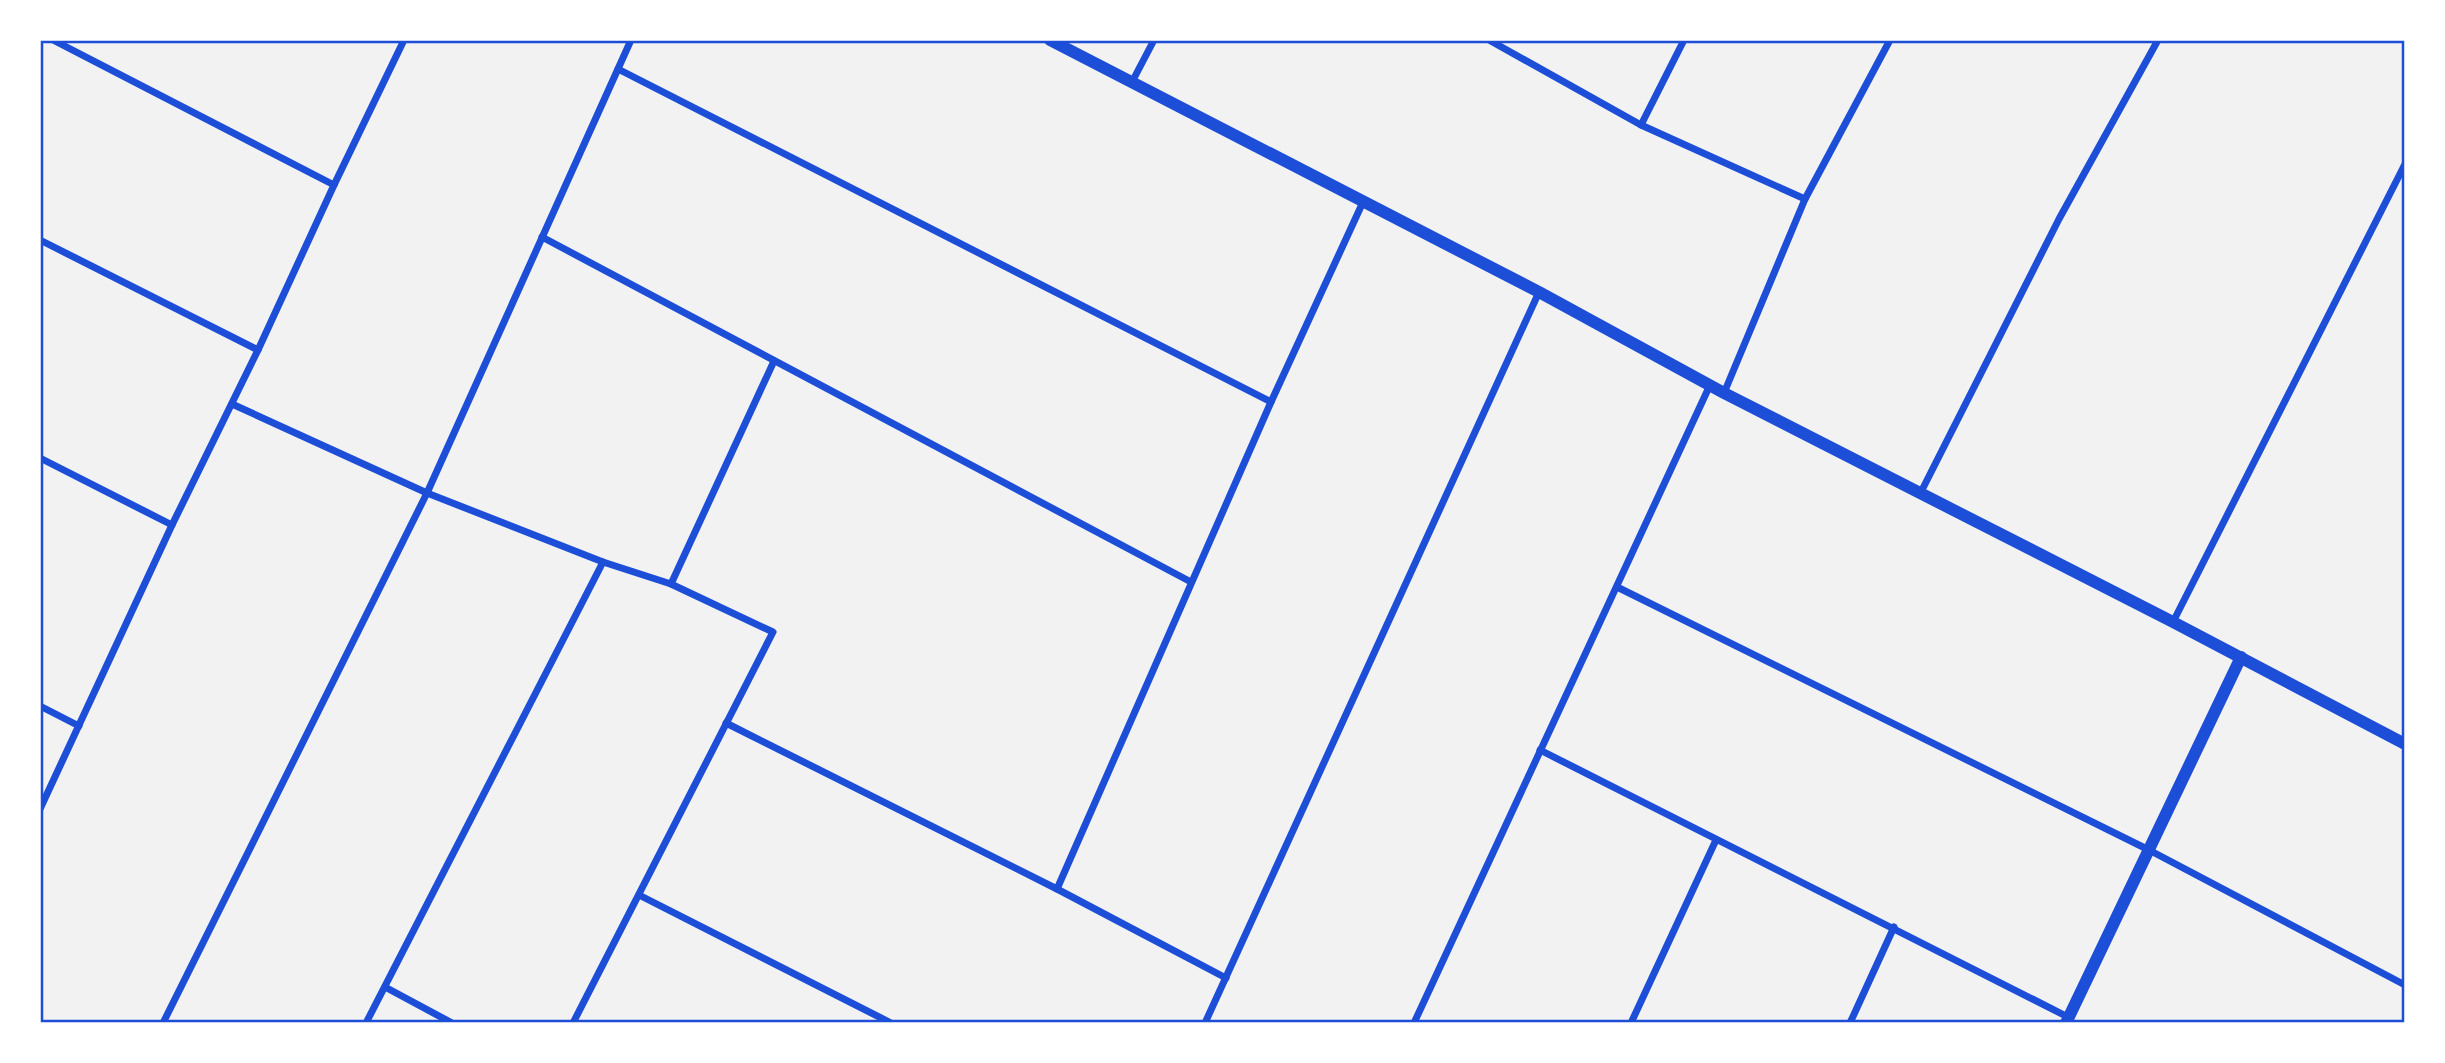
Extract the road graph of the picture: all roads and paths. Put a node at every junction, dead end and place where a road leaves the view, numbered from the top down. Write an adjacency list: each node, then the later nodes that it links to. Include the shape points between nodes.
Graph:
1 (53, 40): 14 (street)
2 (404, 40): 14 (street)
3 (631, 40): 10 (street)
4 (1051, 40): 11 (street)
5 (1154, 40): 11 (street)
6 (1489, 40): 12 (street)
7 (1684, 40): 12 (street)
8 (1890, 40): 15 (street)
9 (2158, 40): 28 (street, via 2059,219)
10 (618, 69): 17 (street); 24 (street)
11 (1132, 82): 16 (street)
12 (1641, 125): 15 (street)
13 (2405, 164): 34 (street)
14 (334, 185): 20 (street)
15 (1805, 199): 23 (street)
16 (1363, 202): 19 (street); 24 (street)
17 (542, 237): 21 (street); 27 (street)
18 (40, 240): 20 (street)
19 (1539, 292): 22 (street); 47 (street)
20 (258, 350): 25 (street)
21 (774, 361): 31 (street); 32 (street)
22 (1710, 384): 23 (street); 33 (street)
23 (1724, 393): 28 (street)
24 (1270, 402): 31 (street)
25 (232, 404): 27 (street); 29 (street)
26 (40, 458): 29 (street)
27 (427, 493): 30 (street); 51 (street)
28 (1919, 495): 34 (street)
29 (172, 526): 38 (street)
30 (603, 562): 32 (street); 49 (street)
31 (1191, 582): 44 (street)
32 (671, 584): 37 (street, via 773,632)
33 (1617, 587): 40 (street); 43 (street)
34 (2173, 622): 35 (street)
35 (2241, 657): 39 (street); 43 (street)
36 (40, 706): 38 (street)
37 (726, 723): 44 (street); 45 (street)
38 (79, 726): 41 (street)
39 (2405, 744)
40 (1541, 750): 42 (street); 57 (street)
41 (40, 809)
42 (1716, 840): 46 (street); 58 (street)
43 (2148, 850): 48 (street); 50 (street)
44 (1056, 889): 47 (street)
45 (639, 895): 54 (street); 55 (street)
46 (1894, 928): 50 (street); 59 (street)
47 (1226, 978): 56 (street)
48 (2405, 985)
49 (384, 988): 52 (street); 53 (street)
50 (2067, 1020)
51 (163, 1023)
52 (366, 1023)
53 (452, 1023)
54 (573, 1023)
55 (891, 1023)
56 (1205, 1023)
57 (1414, 1023)
58 (1632, 1023)
59 (1850, 1023)

